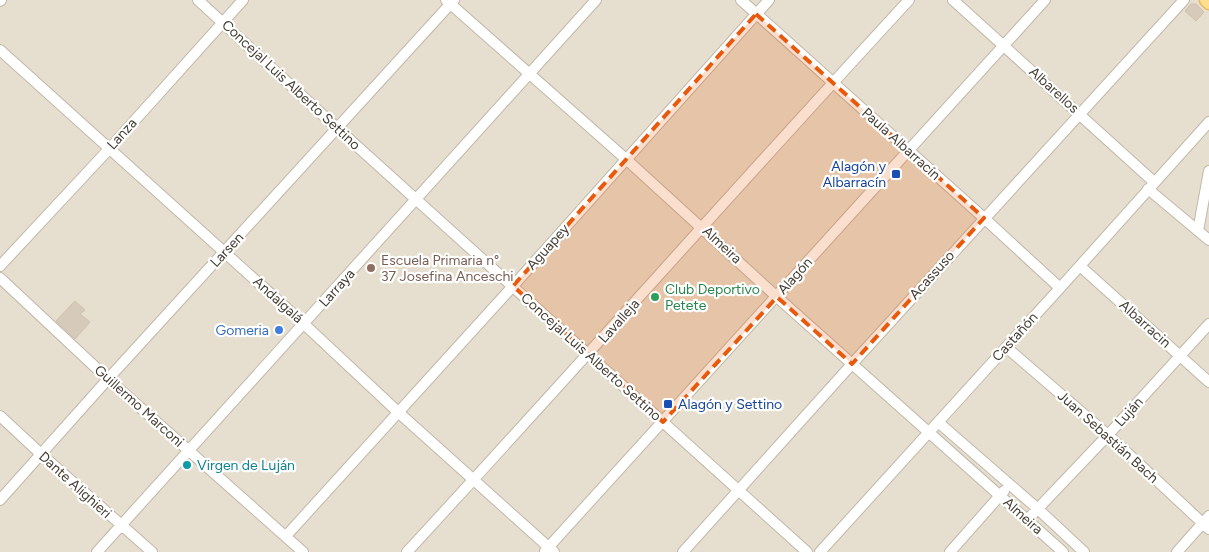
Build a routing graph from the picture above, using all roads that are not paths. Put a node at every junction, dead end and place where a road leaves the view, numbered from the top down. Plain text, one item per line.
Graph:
1 (198, 0) edge
2 (243, 0) edge
3 (596, 0) edge
4 (741, 0) edge
5 (769, 0) edge
6 (909, 0) edge
7 (952, 0) edge
8 (1045, 0) edge
9 (1184, 0) edge
10 (1206, 0) edge
11 (450, 1) edge
12 (1209, 3) edge
13 (756, 14) junction
14 (222, 22) junction
15 (1004, 46) junction
16 (0, 50) edge
17 (529, 74) junction
18 (833, 82) junction
19 (1080, 114) junction
20 (1209, 122) edge
21 (338, 129) junction
22 (110, 148) junction
23 (909, 151) junction
24 (627, 160) junction
25 (1209, 171) edge
26 (1151, 186) junction
27 (417, 200) junction
28 (984, 218) junction
29 (702, 227) junction
30 (1198, 231) junction
31 (1209, 240) edge
32 (225, 252) junction
33 (0, 266) edge
34 (1080, 266) junction
35 (0, 278) edge
36 (513, 286) junction
37 (1060, 288) junction
38 (777, 297) junction
39 (304, 324) junction
40 (1209, 324) edge
41 (1006, 347) junction
42 (589, 354) junction
43 (1181, 356) junction
44 (852, 364) junction
45 (108, 379) junction
46 (1209, 382) edge
47 (398, 412) junction
48 (0, 416) edge
49 (663, 422) junction
50 (938, 422) junction
51 (929, 432) junction
52 (1108, 436) junction
53 (189, 450) junction
54 (41, 454) junction
55 (474, 480) junction
56 (1009, 484) junction
57 (738, 491) junction
58 (1000, 495) junction
59 (0, 500) edge
60 (1038, 509) junction
61 (1028, 519) junction
62 (1207, 523) edge
63 (121, 525) junction
64 (286, 536) junction
65 (549, 550) edge
66 (97, 552) edge
67 (152, 552) edge
68 (303, 552) edge
69 (407, 552) edge
70 (683, 552) edge
71 (808, 552) edge
72 (820, 552) edge
73 (950, 552) edge
74 (1063, 552) edge
75 (1084, 552) edge
76 (1176, 552) edge

1 - 14 street, Concejal Luis Alberto Settino
2 - 14 street, Lanza
3 - 17 street, Larraya
4 - 13 street, Paula Albarracín
5 - 13 street, Aguapey
6 - 18 street, Lavalleja
7 - 15 street, Albarellos
8 - 15 street, Alagón
9 - 19 street, Acassuso
10 - 12 main road
11 - 17 street, Almeira
11 - 21 street, Larsen
13 - 18 street, Paula Albarracín
13 - 24 street, Aguapey
14 - 21 street, Concejal Luis Alberto Settino
14 - 22 street, Lanza
15 - 19 street, Albarellos
15 - 23 street, Alagón
16 - 22 street, Andalgalá
17 - 24 street, Almeira
17 - 27 street, Larraya
18 - 23 street, Paula Albarracín
18 - 29 street, Lavalleja
19 - 26 street, Albarellos
19 - 28 street, Acassuso
20 - 26 street, Castañón
21 - 27 street, Concejal Luis Alberto Settino
21 - 32 street, Larsen
22 - 32 street, Andalgalá
22 - 33 street, Lanza
23 - 28 street, Paula Albarracín
23 - 38 street, Alagón
24 - 29 street, Almeira
24 - 36 street, Aguapey
25 - 30 street
26 - 30 street, Albarellos
26 - 34 street, Castañón
27 - 36 street, Concejal Luis Alberto Settino
27 - 39 street, Larraya
28 - 37 street, Paula Albarracín
28 - 44 street, Acassuso
29 - 38 street, Almeira
29 - 42 street, Lavalleja
30 - 31 street, Albarellos
32 - 39 street, Andalgalá
32 - 45 street, Larsen
34 - 37 street, Castañón
34 - 43 street, Albarracin
35 - 45 street, Guillermo Marconi
36 - 42 street, Concejal Luis Alberto Settino
36 - 47 street, Aguapey
37 - 41 street, Castañón
38 - 44 street, Almeira
38 - 49 street, Alagón
39 - 47 street, Andalgalá
39 - 53 street, Larraya
40 - 43 street, Luján
41 - 50 street, Castañón
41 - 52 street, Juan Sebastián Bach
42 - 49 street, Concejal Luis Alberto Settino
42 - 55 street, Lavalleja
43 - 46 street, Albarracin
43 - 52 street, Luján
44 - 51 street, Almeira
44 - 57 street, Acassuso
45 - 53 street, Guillermo Marconi
45 - 54 street, Larsen
47 - 55 street, Andalgalá
47 - 64 street, Aguapey
48 - 54 street, Dante Alighieri
49 - 57 street, Concejal Luis Alberto Settino
49 - 65 street, Alagón
50 - 51 street, Castañón
50 - 56 street, Almeira
51 - 58 street, Almeira
51 - 72 street, Castañón
52 - 60 street, Luján
52 - 62 street, Juan Sebastián Bach
53 - 63 street, Larraya
53 - 64 street, Guillermo Marconi
54 - 59 street, Larsen
54 - 63 street, Dante Alighieri
55 - 65 street, Andalgalá
55 - 69 street, Lavalleja
56 - 58 street
56 - 60 street, Almeira
57 - 70 street, Acassuso
57 - 71 street, Concejal Luis Alberto Settino
58 - 61 street, Almeira
58 - 73 street
60 - 61 street, Luján
60 - 75 street, Almeira
61 - 74 street, Almeira
62 - 76 street
63 - 66 street, Larraya
63 - 67 street, Dante Alighieri
64 - 68 street, Guillermo Marconi

